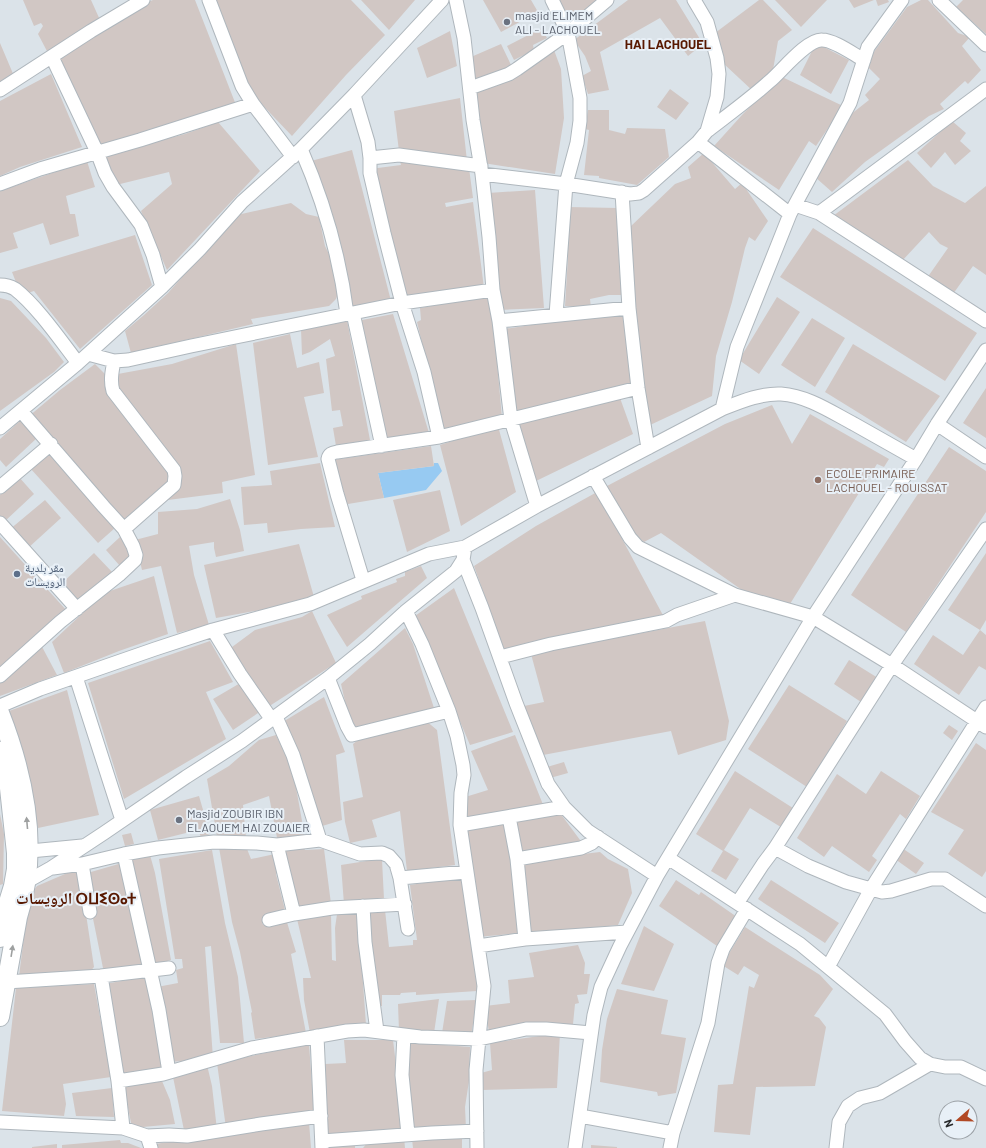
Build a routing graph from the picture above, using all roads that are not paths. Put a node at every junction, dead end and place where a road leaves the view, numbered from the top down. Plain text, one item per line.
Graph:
1 (209, 0) edge
2 (442, 0) edge
3 (456, 0) edge
4 (552, 0) edge
5 (607, 0) edge
6 (694, 0) edge
7 (902, 0) edge
8 (939, 0) edge
9 (139, 1) edge
10 (568, 33) junction
11 (986, 45) edge
12 (52, 56) junction
13 (864, 60) junction
14 (470, 88) junction
15 (986, 89) edge
16 (0, 90) edge
17 (354, 96) junction
18 (253, 104) junction
19 (707, 131) junction
20 (698, 142) junction
21 (97, 152) junction
22 (297, 153) junction
23 (370, 158) junction
24 (481, 170) junction
25 (0, 184) edge
26 (566, 184) junction
27 (622, 192) junction
28 (792, 209) junction
29 (819, 213) junction
30 (0, 284) edge
31 (162, 287) junction
32 (493, 290) junction
33 (402, 303) junction
34 (629, 308) junction
35 (350, 314) junction
36 (556, 315) junction
37 (499, 321) junction
38 (986, 321) edge
39 (986, 350) edge
40 (88, 354) junction
41 (114, 361) junction
42 (78, 363) junction
43 (638, 388) junction
44 (722, 409) junction
45 (21, 411) junction
46 (511, 420) junction
47 (937, 424) junction
48 (0, 428) edge
49 (439, 437) junction
50 (51, 444) junction
51 (382, 446) junction
52 (648, 448) junction
53 (986, 457) edge
54 (916, 459) junction
55 (593, 476) junction
56 (0, 487) edge
57 (537, 506) junction
58 (0, 523) edge
59 (124, 529) junction
60 (986, 529) edge
61 (465, 547) junction
62 (463, 560) junction
63 (363, 580) junction
64 (735, 595) junction
65 (77, 609) junction
66 (406, 611) junction
67 (813, 617) junction
68 (213, 630) junction
69 (500, 657) junction
70 (892, 665) junction
71 (0, 676) edge
72 (76, 677) junction
73 (328, 678) junction
74 (0, 706) edge
75 (986, 707) edge
76 (449, 711) junction
77 (0, 713) edge
78 (274, 718) junction
79 (981, 724) edge
80 (0, 751) edge
81 (4, 788) edge
82 (564, 807) junction
83 (509, 817) junction
84 (122, 820) junction
85 (460, 825) junction
86 (598, 837) junction
87 (320, 840) junction
88 (277, 845) junction
89 (84, 846) junction
90 (775, 848) junction
91 (23, 852) junction
92 (124, 854) junction
93 (668, 858) junction
94 (517, 859) junction
95 (82, 864) junction
96 (51, 868) junction
97 (466, 872) junction
98 (657, 876) junction
99 (400, 878) junction
100 (20, 884) junction
101 (871, 889) junction
102 (405, 904) junction
103 (363, 906) junction
104 (742, 906) junction
105 (986, 906) edge
106 (90, 912) dead end
107 (294, 914) junction
108 (7, 918) edge
109 (269, 920) dead end
110 (408, 930) dead end
111 (627, 932) junction
112 (0, 938) edge
113 (525, 939) junction
114 (478, 946) junction
115 (828, 967) junction
116 (169, 968) dead end
117 (150, 971) junction
118 (100, 976) junction
119 (6, 982) junction
120 (0, 1017) edge
121 (377, 1031) junction
122 (591, 1032) junction
123 (404, 1035) junction
124 (317, 1036) junction
125 (479, 1039) junction
126 (930, 1064) junction
127 (169, 1072) junction
128 (986, 1079) edge
129 (118, 1081) junction
130 (321, 1116) junction
131 (580, 1116) junction
132 (0, 1122) edge
133 (123, 1128) junction
134 (477, 1131) junction
135 (673, 1133) junction
136 (408, 1134) junction
137 (149, 1142) edge
138 (322, 1144) edge
139 (477, 1148) edge
140 (575, 1148) edge
141 (670, 1148) edge
142 (836, 1148) edge

1 - 18 street
2 - 17 street
3 - 14 street
4 - 10 street
5 - 10 street
6 - 19 street
7 - 13 street
8 - 11 street
9 - 12 street
10 - 14 street
10 - 26 street
12 - 16 street
12 - 21 street
13 - 19 street
13 - 28 street
14 - 24 street
15 - 29 street
17 - 22 street
17 - 23 street
18 - 21 street
18 - 22 street
19 - 20 street
20 - 27 street
20 - 28 street
21 - 25 street
21 - 31 street
22 - 31 street
22 - 35 street
23 - 24 street
23 - 33 street
24 - 26 street
24 - 32 street
26 - 27 street
26 - 36 street
27 - 34 street
28 - 29 street
28 - 44 street
29 - 38 street
30 - 42 street
31 - 40 street
32 - 33 street
32 - 37 street
33 - 35 street
33 - 49 street
34 - 36 street
34 - 43 street
35 - 41 street
35 - 51 street
36 - 37 street
37 - 46 street
39 - 47 street
40 - 41 street
40 - 42 street
41 - 59 street
42 - 45 street
43 - 46 street
43 - 52 street
44 - 52 street
44 - 54 street
45 - 48 street
45 - 50 street
46 - 49 street
46 - 57 street
47 - 53 street
47 - 54 street
49 - 51 street
50 - 56 street
50 - 59 street
51 - 63 street
52 - 55 street
54 - 67 street
55 - 57 street
55 - 64 street
57 - 61 street
58 - 65 street
59 - 65 street
60 - 70 street
61 - 62 street
61 - 63 street
62 - 66 street
62 - 69 street
63 - 68 street
64 - 67 street
64 - 69 street
65 - 71 street
66 - 73 street
66 - 76 street
67 - 70 street
67 - 93 street
68 - 72 street
68 - 78 street
69 - 82 street
70 - 79 street
70 - 90 street
72 - 74 street
72 - 84 street
73 - 76 street
73 - 78 street
75 - 79 street
76 - 85 street
91 -> 77 main road
78 - 84 street
78 - 87 street
79 - 101 street
80 - 81 main road
81 - 91 main road
82 - 83 street
82 - 86 street
83 - 85 street
83 - 94 street
84 - 89 street
85 - 97 street
86 - 94 street
86 - 98 street
87 - 88 street
87 - 99 street
88 - 92 street
88 - 107 street
89 - 91 street
89 - 96 street
90 - 101 street
90 - 104 street
91 - 100 main road
92 - 95 street
92 - 117 street
93 - 98 street
93 - 104 street
94 - 113 street
95 - 96 street
95 - 106 street
96 - 100 street
97 - 99 street
97 - 114 street
98 - 111 street
99 - 102 street
100 - 108 main road
101 - 105 street
101 - 115 street
102 - 103 street
102 - 110 street
103 - 107 street
103 - 121 street
104 - 115 street
104 - 135 street
107 - 109 street
108 - 112 main road
119 -> 108 main road
111 - 113 street
111 - 122 street
113 - 114 street
114 - 125 street
115 - 126 street
116 - 117 street
117 - 118 street
117 - 127 street
118 - 119 street
118 - 129 street
119 - 120 main road
121 - 123 street
121 - 124 street
122 - 125 street
122 - 131 street
123 - 125 street
123 - 136 street
124 - 127 street
124 - 130 street
125 - 134 street
126 - 128 street
126 - 142 street
127 - 129 street
129 - 133 street
130 - 137 street
130 - 138 street
131 - 135 street
131 - 140 street
132 - 133 street
133 - 137 street
134 - 136 street
134 - 139 street
135 - 141 street
136 - 138 street

